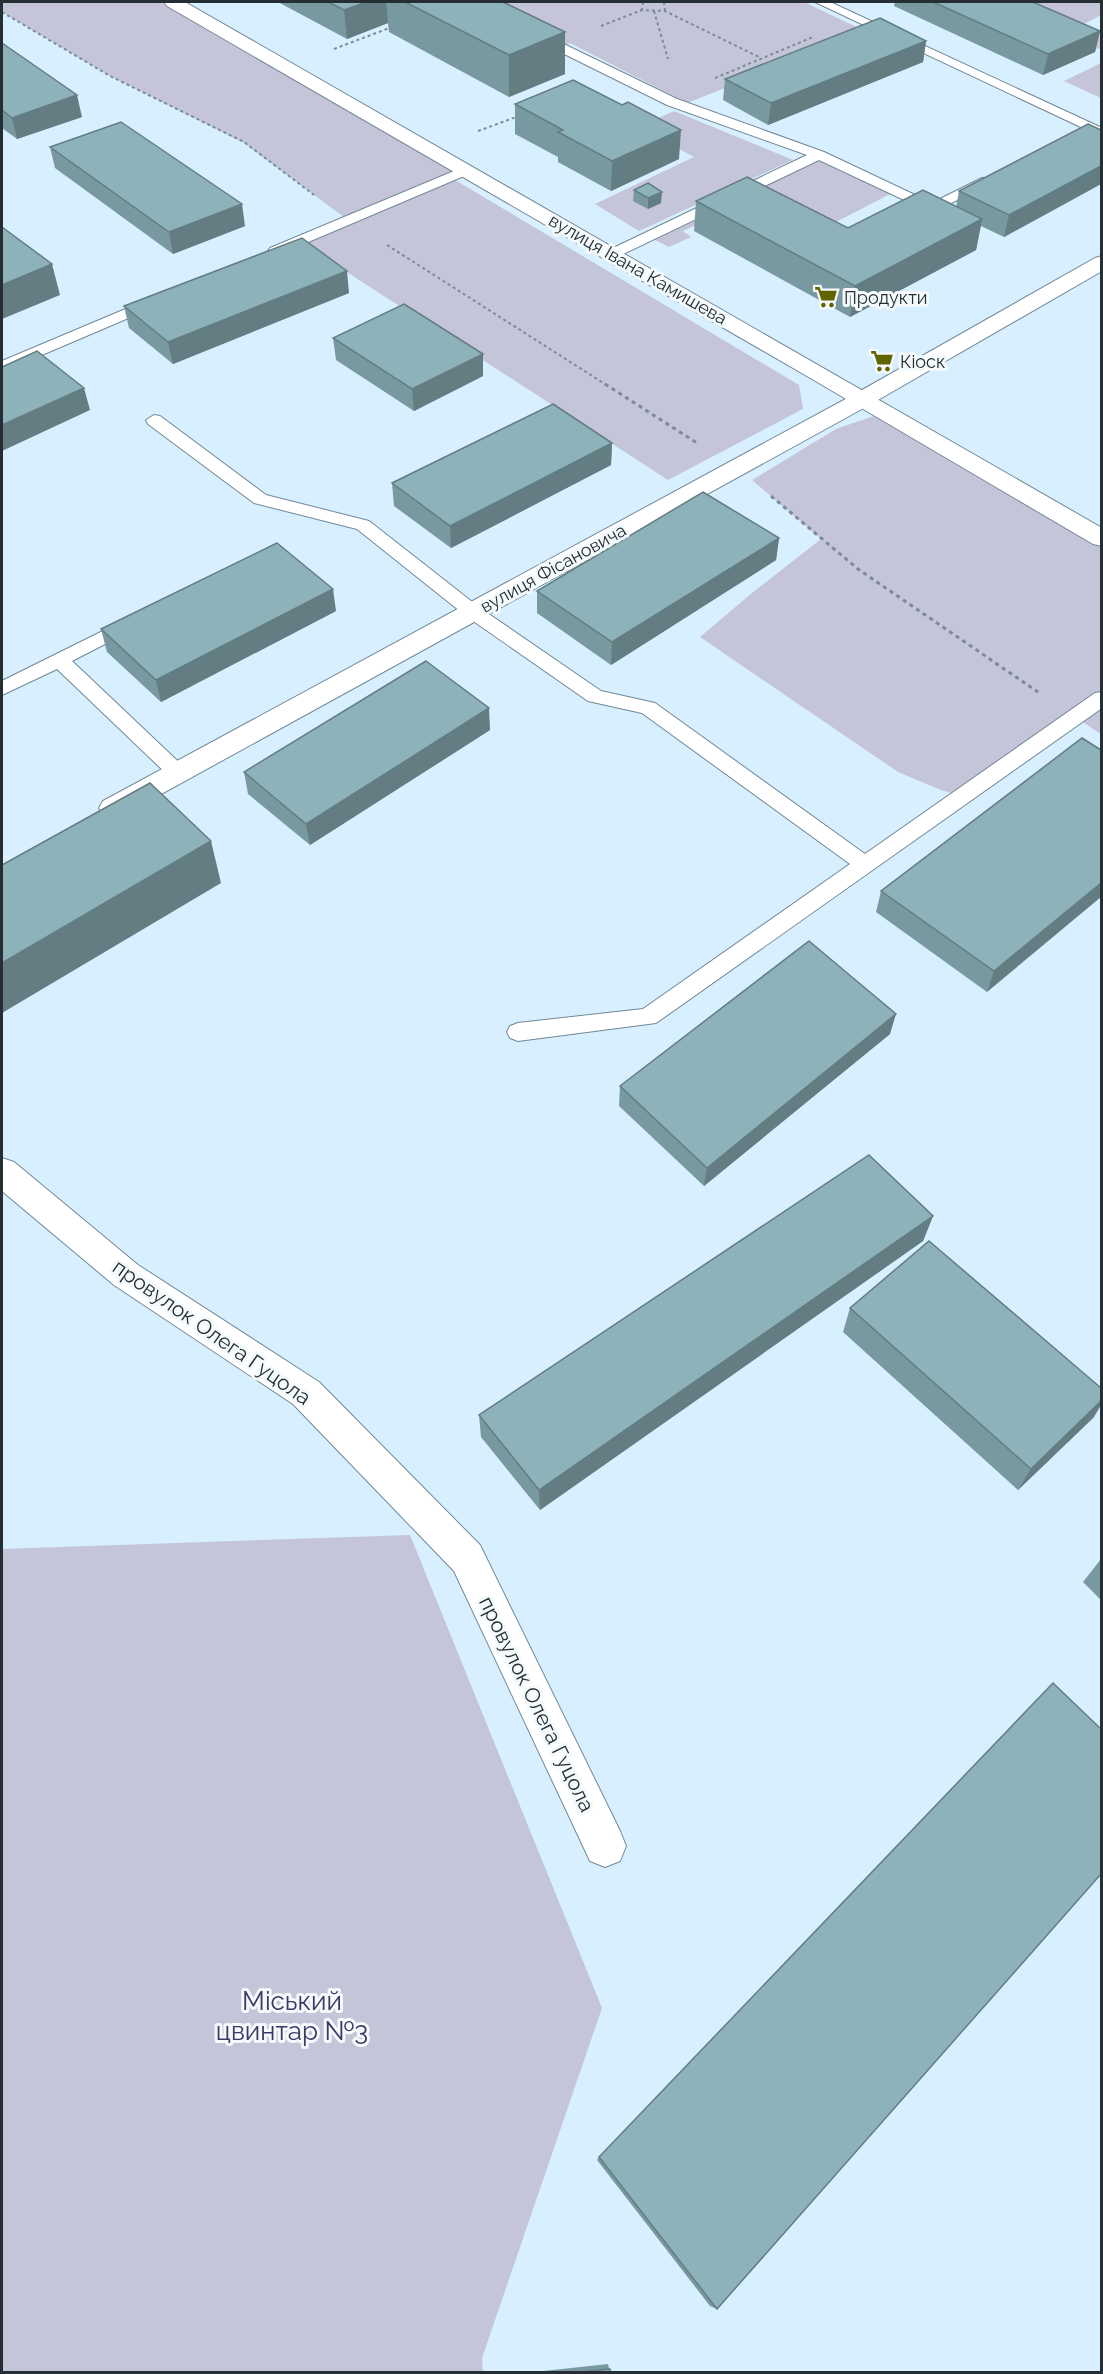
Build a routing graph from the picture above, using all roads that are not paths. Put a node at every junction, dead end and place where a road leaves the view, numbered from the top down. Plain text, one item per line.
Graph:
1 (173, 2) edge
2 (821, 2) edge
3 (526, 30) edge
4 (1096, 131) edge
5 (1070, 139) edge
6 (819, 155) junction
7 (466, 170) junction
8 (996, 177) edge
9 (612, 254) junction
10 (266, 255) edge
11 (1101, 262) edge
12 (167, 297) edge
13 (2, 367) edge
14 (863, 399) junction
15 (154, 420) dead end
16 (1101, 539) edge
17 (473, 612) junction
18 (150, 613) edge
19 (60, 660) junction
20 (2, 689) edge
21 (1101, 698) edge
22 (178, 773) junction
23 (95, 818) edge
24 (865, 864) junction
25 (518, 1032) dead end
26 (2, 1172) edge
27 (605, 1846) dead end

1 - 7 street, вулиця Івана Камишева
2 - 4 lane
3 - 6 lane
4 - 5 lane
6 - 8 lane
6 - 9 lane
7 - 9 street, вулиця Івана Камишева
7 - 10 lane
9 - 14 street, вулиця Івана Камишева
11 - 14 street, вулиця Фісановича
12 - 13 lane
14 - 16 street, вулиця Івана Камишева
14 - 17 street, вулиця Фісановича
15 - 17 lane
17 - 22 street, вулиця Фісановича
17 - 24 lane
18 - 19 lane
19 - 20 lane
19 - 22 lane
21 - 24 lane
22 - 23 street, вулиця Фісановича
24 - 25 lane
26 - 27 street, провулок Олега Гуцола

